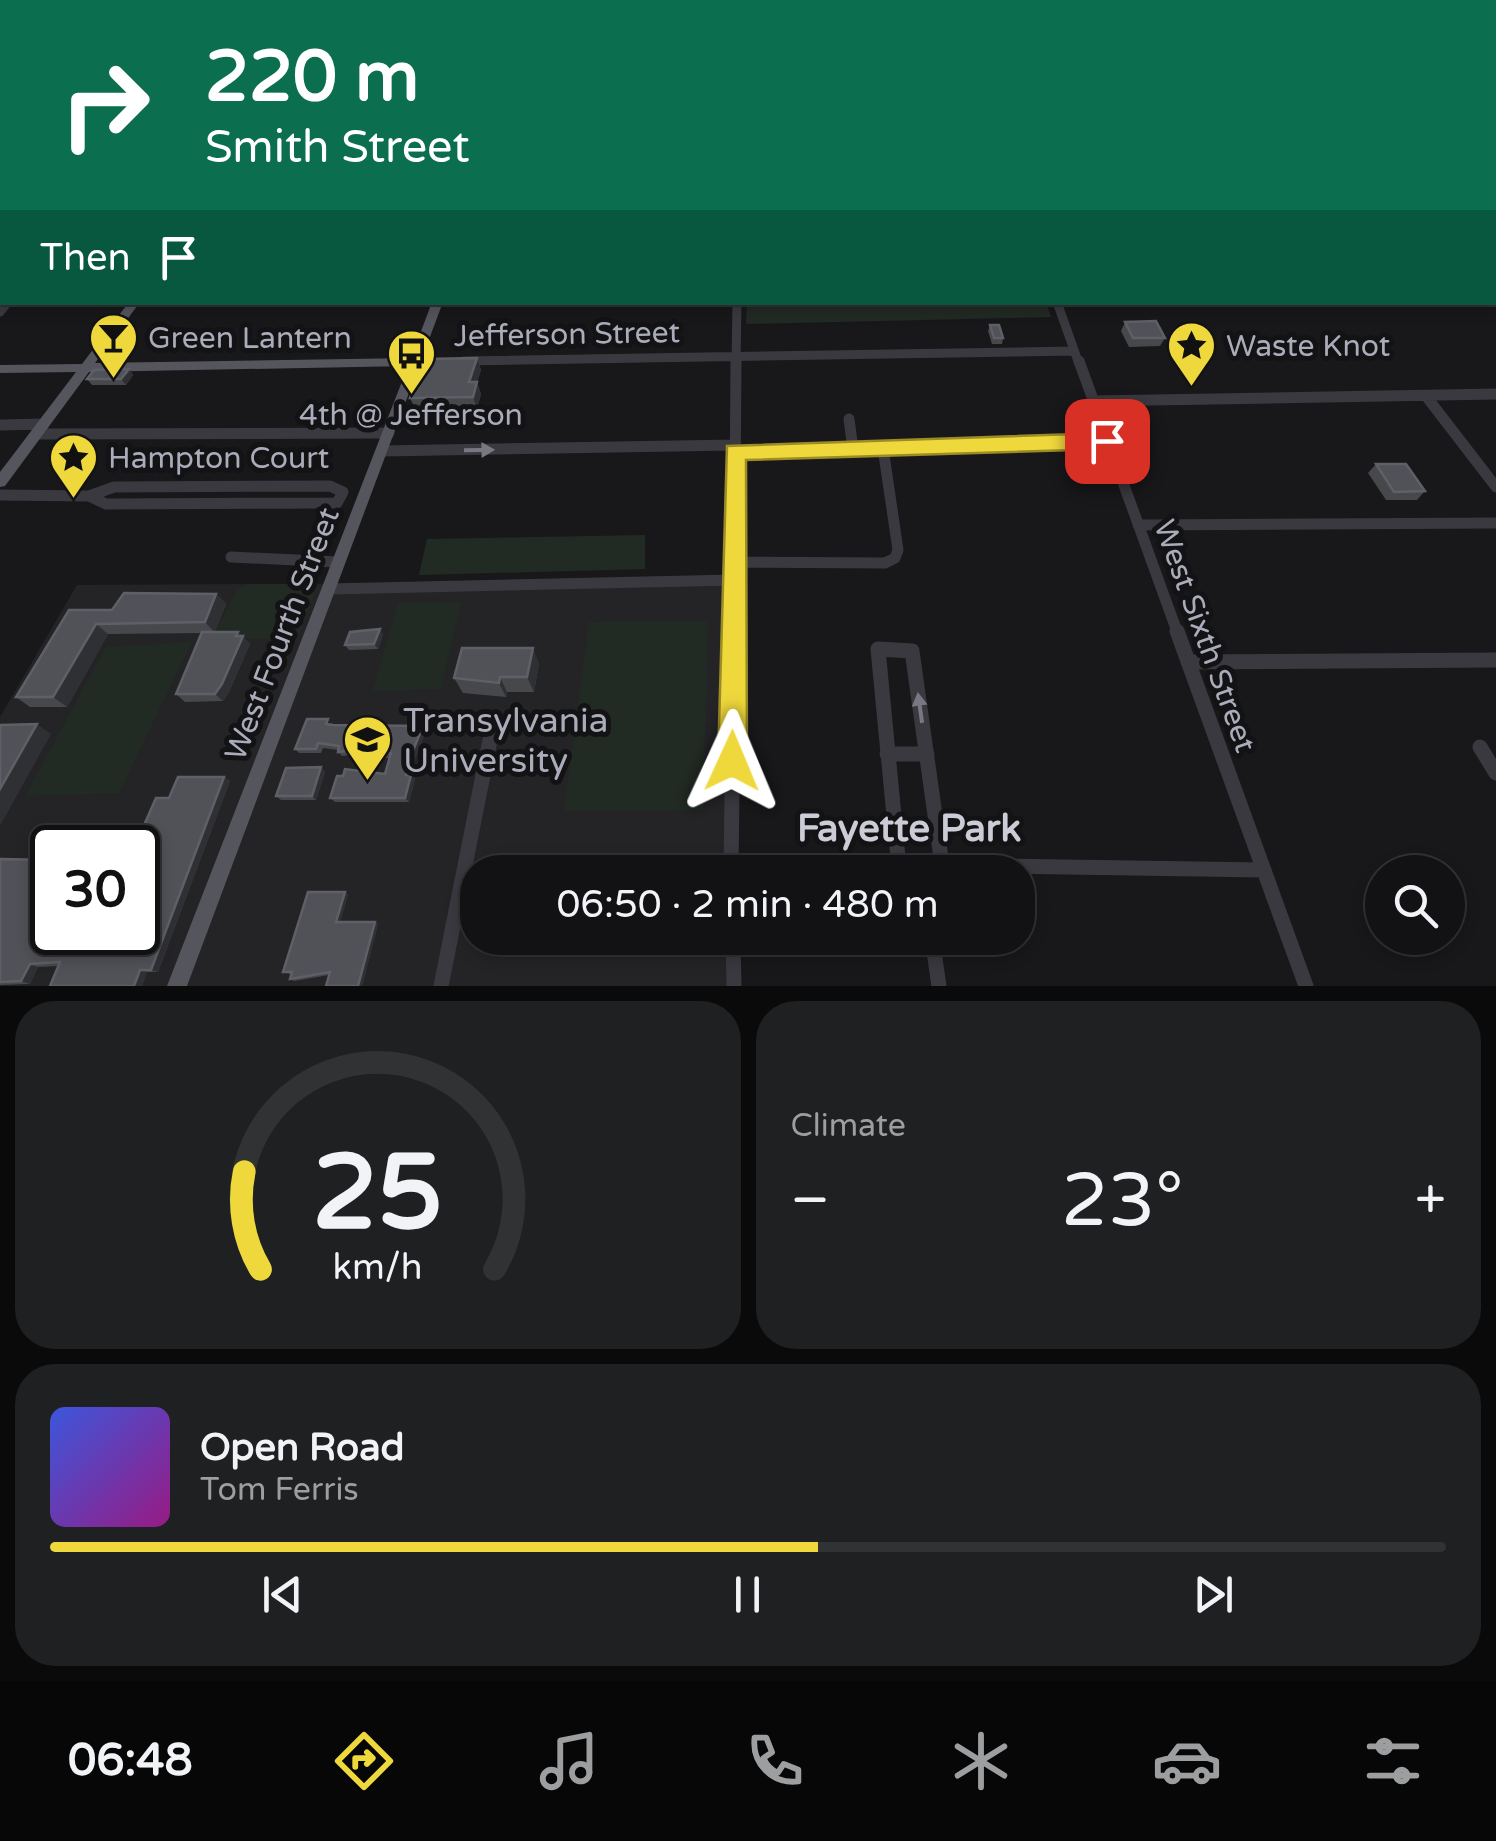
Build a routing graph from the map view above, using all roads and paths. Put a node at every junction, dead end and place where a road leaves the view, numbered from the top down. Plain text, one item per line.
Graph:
1 (132, 305) edge
2 (437, 305) edge
3 (737, 305) edge
4 (1058, 305) edge
5 (1074, 351) junction
6 (739, 356) junction
7 (457, 361) edge
8 (420, 362) junction
9 (86, 368) junction
10 (0, 369) edge
11 (1496, 394) edge
12 (1426, 396) junction
13 (1093, 401) junction
14 (849, 420) dead end
15 (0, 425) edge
16 (40, 429) junction
17 (389, 433) junction
18 (1107, 441) junction
19 (735, 448) junction
20 (852, 448) junction
21 (883, 448) junction
22 (382, 451) junction
23 (0, 482) edge
24 (192, 487) junction
25 (253, 487) junction
26 (1496, 487) edge
27 (0, 495) edge
28 (90, 496) junction
29 (182, 504) junction
30 (245, 504) junction
31 (1496, 523) edge
32 (1138, 525) junction
33 (232, 557) dead end
34 (339, 562) junction
35 (734, 562) junction
36 (734, 580) junction
37 (329, 589) junction
38 (1496, 660) edge
39 (1188, 662) junction
40 (492, 725) dead end
41 (1480, 747) dead end
42 (887, 754) junction
43 (926, 754) junction
44 (1496, 773) edge
45 (732, 855) edge
46 (900, 855) edge
47 (938, 855) edge
48 (1035, 869) edge
49 (1264, 870) junction
50 (733, 955) edge
51 (934, 955) edge
52 (177, 986) edge
53 (441, 986) edge
54 (734, 986) edge
55 (939, 986) edge
56 (1306, 986) edge

1 - 9 main road
2 - 8 main road, West Fourth Street
3 - 6 street
4 - 5 street, West Sixth Street
5 - 6 street, Jefferson Street
5 - 13 street, West Sixth Street
6 - 7 street, Jefferson Street
6 - 19 street
8 - 9 main road, Jefferson Street
8 - 17 main road, West Fourth Street
9 - 10 main road, Jefferson Street
9 - 16 main road
11 - 12 street
12 - 13 street
12 - 26 street
13 - 18 street, West Sixth Street
14 - 20 street
15 - 16 street
16 - 17 street
16 - 23 main road
17 - 22 main road, West Fourth Street
18 - 21 street
18 - 32 street, West Sixth Street
19 - 20 street
22 -> 19 street
19 - 35 street
20 - 21 street
21 - 35 street
22 - 34 main road, West Fourth Street
24 - 25 street
24 - 28 street
24 - 29 street
25 - 30 street
25 - 30 street
27 - 28 street
28 - 29 street
29 - 30 street
31 - 32 street
32 - 39 street, West Sixth Street
33 - 34 street
34 - 37 main road, West Fourth Street
35 - 36 street
36 - 37 street
36 - 45 street
37 - 52 main road, West Fourth Street
38 - 39 street
39 - 49 street, West Sixth Street
40 - 53 street
41 - 44 street
42 - 43 street
43 -> 42 street
42 - 46 street
43 - 47 street
48 - 49 street
49 - 56 street, West Sixth Street
50 - 54 street
51 - 55 street

